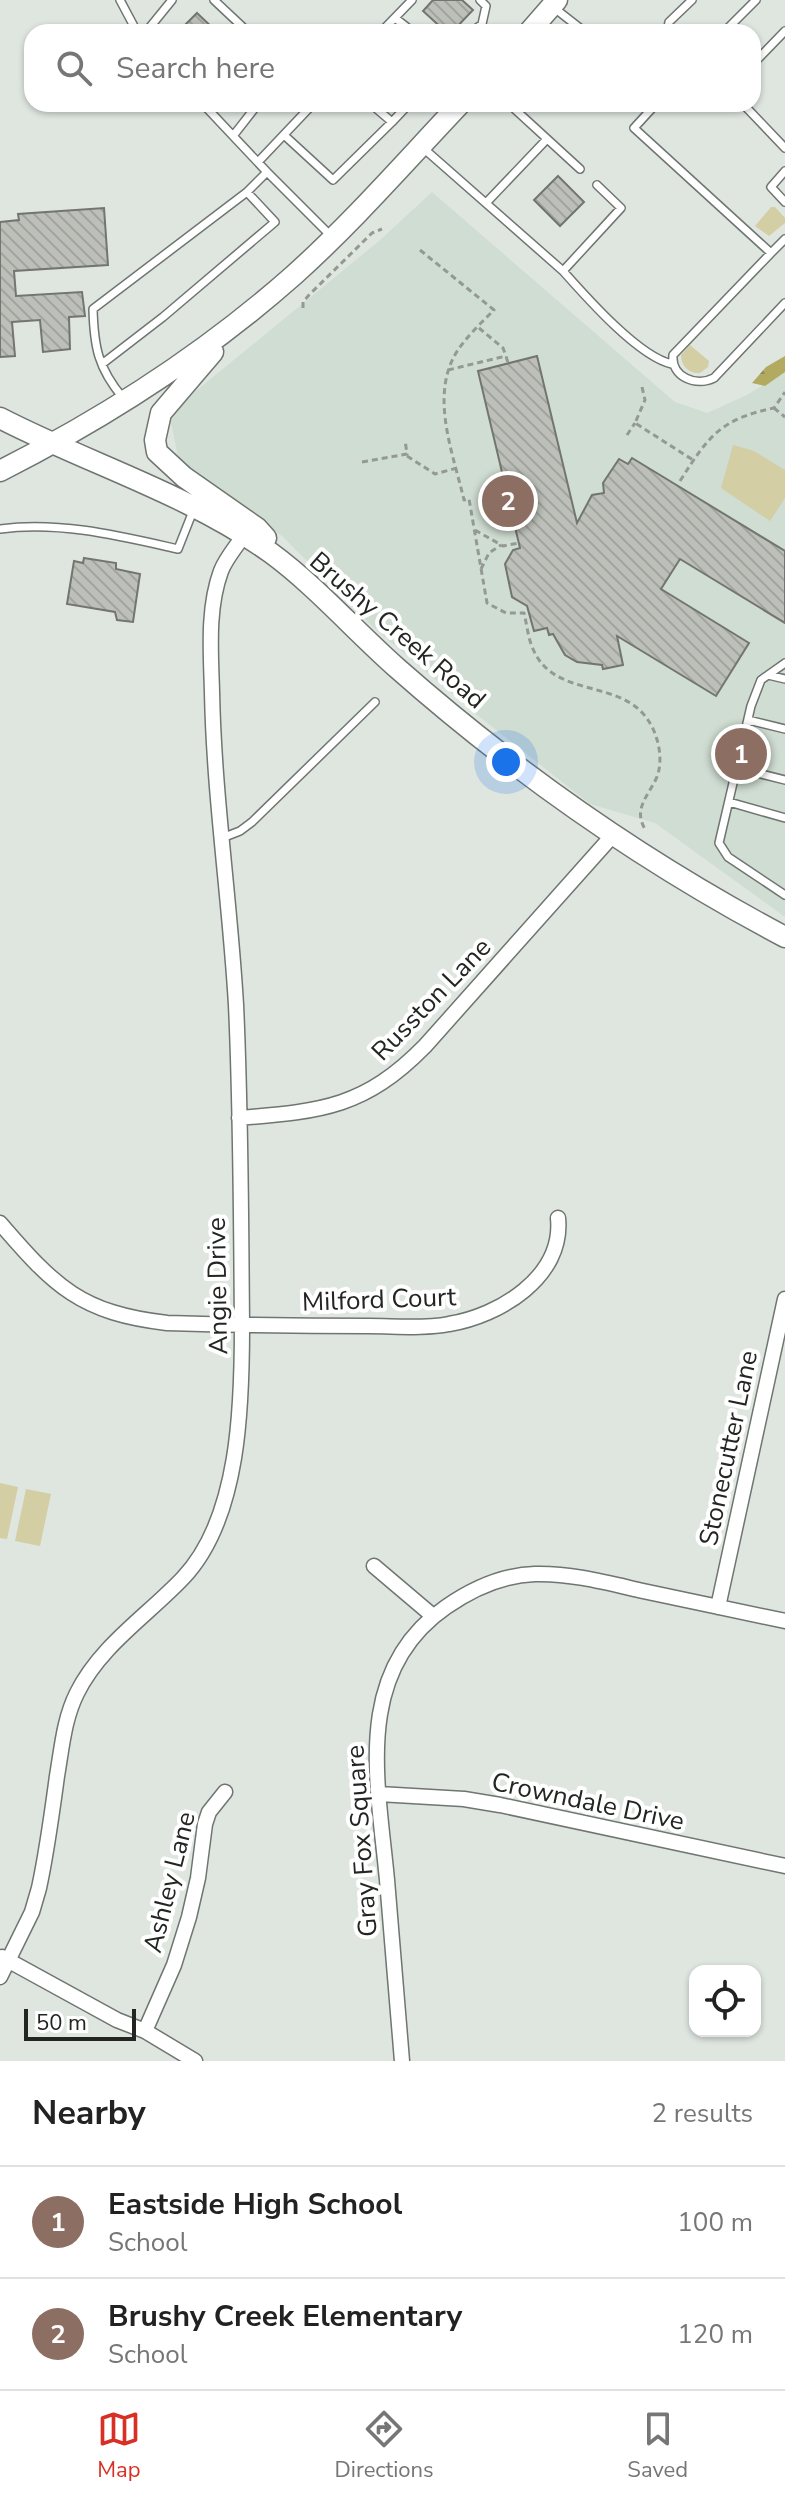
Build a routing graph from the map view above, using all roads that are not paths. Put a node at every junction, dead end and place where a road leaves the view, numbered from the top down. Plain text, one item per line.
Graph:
1 (120, 0) edge
2 (172, 0) edge
3 (214, 0) edge
4 (412, 0) edge
5 (480, 0) edge
6 (692, 0) edge
7 (756, 0) edge
8 (551, 2) edge
9 (395, 18) junction
10 (133, 24) edge
11 (152, 24) edge
12 (240, 24) edge
13 (389, 24) edge
14 (403, 24) edge
15 (482, 24) edge
16 (535, 24) edge
17 (576, 24) edge
18 (669, 24) edge
19 (732, 24) edge
20 (785, 31) edge
21 (761, 56) edge
22 (210, 112) edge
23 (252, 112) edge
24 (306, 112) edge
25 (380, 112) edge
26 (401, 112) edge
27 (452, 112) edge
28 (518, 112) edge
29 (649, 112) edge
30 (751, 112) edge
31 (392, 122) junction
32 (284, 135) junction
33 (233, 136) junction
34 (547, 139) junction
35 (420, 146) junction
36 (785, 148) edge
37 (258, 162) junction
38 (580, 169) dead end
39 (785, 171) edge
40 (267, 172) junction
41 (597, 185) dead end
42 (247, 192) junction
43 (785, 202) edge
44 (486, 203) junction
45 (332, 237) junction
46 (785, 239) edge
47 (771, 253) junction
48 (563, 271) junction
49 (785, 303) edge
50 (243, 318) junction
51 (102, 364) junction
52 (672, 364) junction
53 (124, 400) junction
54 (0, 418) edge
55 (52, 445) junction
56 (0, 471) edge
57 (194, 507) junction
58 (0, 529) edge
59 (244, 535) junction
60 (323, 600) junction
61 (785, 663) edge
62 (768, 675) junction
63 (785, 679) edge
64 (375, 702) dead end
65 (748, 720) junction
66 (785, 729) edge
67 (737, 768) junction
68 (785, 780) edge
69 (729, 802) junction
70 (785, 818) edge
71 (613, 835) junction
72 (220, 838) junction
73 (785, 895) edge
74 (785, 937) edge
75 (239, 1118) junction
76 (558, 1218) dead end
77 (0, 1223) edge
78 (785, 1299) edge
79 (242, 1325) junction
80 (374, 1566) dead end
81 (718, 1607) junction
82 (433, 1616) junction
83 (785, 1621) edge
84 (225, 1792) dead end
85 (379, 1794) junction
86 (785, 1866) edge
87 (4, 1959) edge
88 (0, 1977) edge
89 (145, 2031) junction
90 (195, 2061) edge
91 (402, 2061) edge

1 - 10 lane
2 - 11 lane
3 - 12 lane
4 - 9 lane
5 - 15 lane
6 - 18 lane
7 - 19 lane
8 - 16 main road
8 - 17 lane
9 - 13 lane
9 - 14 lane
20 - 21 lane
22 - 33 lane
23 - 33 lane
24 - 32 lane
25 - 31 lane
26 - 31 lane
27 - 35 main road
28 - 34 lane
29 - 47 lane
30 - 36 lane
31 - 32 lane
32 - 37 lane
33 - 37 lane
34 - 38 lane
34 - 44 lane
35 - 44 lane
35 - 45 main road
37 - 40 lane
39 - 43 lane
40 - 42 lane
40 - 45 lane
41 - 48 lane
42 - 51 lane
42 - 51 lane
44 - 48 lane
45 - 50 main road
46 - 47 lane
47 - 52 lane
48 - 52 lane
49 - 52 lane
50 - 53 main road
50 - 60 main road
51 - 53 lane
53 - 55 main road
54 - 55 main road, Brushy Creek Road
55 - 56 main road
55 - 57 main road, Brushy Creek Road
57 - 58 lane
57 - 59 main road, Brushy Creek Road
59 - 60 main road, Brushy Creek Road
59 - 72 street, Angie Drive
60 - 71 main road, Brushy Creek Road
61 - 62 lane
62 - 63 lane
62 - 65 lane
64 - 72 lane
65 - 66 lane
65 - 67 lane
67 - 68 lane
67 - 69 lane
69 - 70 lane
69 - 73 lane
71 - 74 main road, Brushy Creek Road
71 - 75 street, Russton Lane
72 - 75 street, Angie Drive
75 - 79 street, Angie Drive
76 - 79 street, Milford Court
77 - 79 street, Milford Court
78 - 81 street, Stonecutter Lane
79 - 87 street, Angie Drive
80 - 82 street
81 - 82 street, Gray Fox Square
81 - 83 street, Gray Fox Square
82 - 85 street, Gray Fox Square
84 - 89 street, Ashley Lane
85 - 86 street, Crowndale Drive
85 - 91 street, Gray Fox Square
87 - 88 street, Angie Drive
87 - 89 street
89 - 90 street

